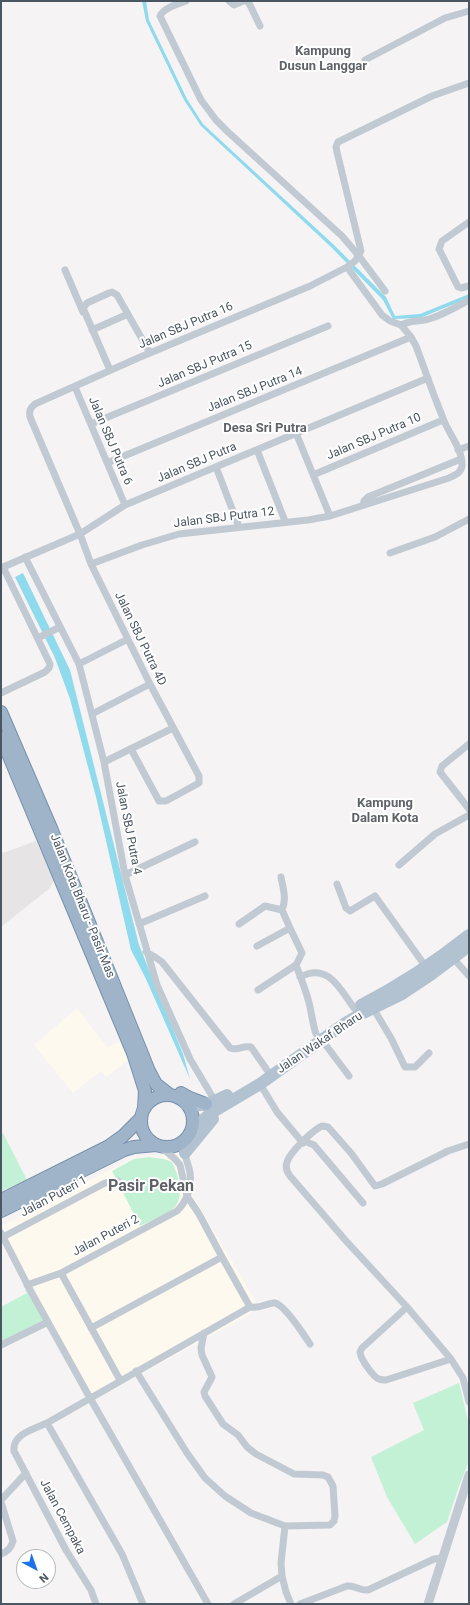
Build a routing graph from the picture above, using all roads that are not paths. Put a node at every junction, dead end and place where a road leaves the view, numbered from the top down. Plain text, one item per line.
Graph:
1 (186, 1) edge
2 (229, 1) edge
3 (243, 1) edge
4 (246, 1) edge
5 (469, 11) edge
6 (260, 26) dead end
7 (365, 60) dead end
8 (469, 83) edge
9 (469, 222) edge
10 (357, 258) junction
11 (348, 266) junction
12 (65, 270) dead end
13 (469, 286) edge
14 (385, 291) dead end
15 (469, 300) edge
16 (83, 312) junction
17 (128, 314) junction
18 (401, 325) junction
19 (328, 326) dead end
20 (92, 330) junction
21 (411, 337) junction
22 (150, 353) junction
23 (110, 370) junction
24 (428, 378) junction
25 (75, 387) junction
26 (33, 405) joint
27 (443, 420) junction
28 (91, 424) junction
29 (296, 433) junction
30 (469, 446) edge
31 (257, 450) junction
32 (458, 450) junction
33 (461, 459) junction
34 (107, 463) junction
35 (216, 467) junction
36 (314, 475) junction
37 (125, 505) junction
38 (363, 505) junction
39 (330, 516) junction
40 (469, 519) edge
41 (285, 521) junction
42 (240, 526) junction
43 (80, 534) junction
44 (390, 553) dead end
45 (25, 557) junction
46 (91, 564) junction
47 (2, 567) edge
48 (59, 627) junction
49 (39, 637) junction
50 (128, 639) junction
51 (79, 664) junction
52 (150, 684) junction
53 (1, 693) edge
54 (1, 712) edge
55 (92, 714) junction
56 (173, 728) junction
57 (1, 737) edge
58 (469, 744) edge
59 (131, 749) junction
60 (104, 762) junction
61 (469, 809) edge
62 (469, 815) edge
63 (195, 842) dead end
64 (399, 865) dead end
65 (125, 875) junction
66 (281, 877) dead end
67 (338, 884) dead end
68 (205, 896) dead end
69 (282, 910) junction
70 (139, 924) junction
71 (239, 924) dead end
72 (290, 928) junction
73 (469, 935) edge
74 (257, 946) dead end
75 (469, 946) edge
76 (146, 952) junction
77 (454, 958) junction
78 (296, 965) junction
79 (426, 967) junction
80 (469, 976) edge
81 (300, 977) junction
82 (258, 990) dead end
83 (354, 1008) junction
84 (373, 1008) junction
85 (319, 1037) junction
86 (429, 1054) dead end
87 (146, 1062) junction
88 (267, 1070) junction
89 (349, 1076) dead end
90 (260, 1084) junction
91 (249, 1091) junction
92 (170, 1095) junction
93 (211, 1103) junction
94 (186, 1104) junction
95 (143, 1113) junction
96 (190, 1134) junction
97 (304, 1142) junction
98 (469, 1144) edge
99 (159, 1146) junction
100 (185, 1154) junction
101 (118, 1181) dead end
102 (187, 1196) junction
103 (1, 1200) edge
104 (363, 1203) dead end
105 (1, 1211) edge
106 (2, 1235) edge
107 (222, 1258) junction
108 (61, 1273) junction
109 (27, 1285) junction
110 (250, 1307) junction
111 (407, 1307) junction
112 (48, 1322) junction
113 (91, 1328) junction
114 (204, 1333) junction
115 (310, 1344) dead end
116 (1, 1345) edge
117 (451, 1359) junction
118 (136, 1372) junction
119 (120, 1380) junction
120 (90, 1398) junction
121 (469, 1402) edge
122 (47, 1422) junction
123 (26, 1473) junction
124 (469, 1475) edge
125 (1, 1501) edge
126 (285, 1526) junction
127 (1, 1554) edge
128 (443, 1558) junction
129 (282, 1576) junction
130 (96, 1604) edge
131 (143, 1604) edge
132 (208, 1604) edge
133 (234, 1604) edge
134 (291, 1604) edge
135 (300, 1604) edge
136 (428, 1604) edge

1 - 10 street
2 - 3 street
4 - 6 street
5 - 7 street
8 - 10 street
9 - 13 street
10 - 11 street, Jalan SBJ Putra 16
10 - 14 street
11 - 18 street
11 - 22 street, Jalan SBJ Putra 16
12 - 16 street
15 - 18 street
16 - 17 street
16 - 20 street
17 - 20 street
17 - 22 street
18 - 21 street
19 - 28 street, Jalan SBJ Putra 15
20 - 23 street
21 - 24 street
21 - 34 street, Jalan SBJ Putra 14
22 - 23 street, Jalan SBJ Putra 16
23 - 25 street, Jalan SBJ Putra 16
24 - 27 street
24 - 29 street, Jalan SBJ Putra
25 - 26 street, Jalan SBJ Putra 16
25 - 28 street, Jalan SBJ Putra 6
26 - 43 street, Jalan SBJ Putra 4D
27 - 32 street
27 - 36 street, Jalan SBJ Putra 10
28 - 34 street, Jalan SBJ Putra 6
29 - 31 street, Jalan SBJ Putra
29 - 36 street
30 - 32 street
31 - 35 street, Jalan SBJ Putra
31 - 41 street
32 - 33 street
33 - 38 street, Jalan SBJ Putra 12
33 - 38 street, Jalan SBJ Putra 12
34 - 37 street, Jalan SBJ Putra 6
35 - 37 street, Jalan SBJ Putra
35 - 42 street
36 - 39 street
37 - 43 street, Jalan SBJ Putra
38 - 39 street, Jalan SBJ Putra 12
39 - 41 street, Jalan SBJ Putra 12
40 - 44 street
41 - 42 street, Jalan SBJ Putra 12
42 - 46 street, Jalan SBJ Putra 12
43 - 45 street, Jalan SBJ Putra
43 - 46 street, Jalan SBJ Putra 4D
45 - 47 street, Jalan SBJ Putra
45 - 48 street, Jalan SBJ Putra 4
46 - 50 street, Jalan SBJ Putra 4D
47 - 49 street
48 - 49 street
48 - 51 street, Jalan SBJ Putra 4
49 - 53 street
50 - 51 street
50 - 52 street, Jalan SBJ Putra 4D
51 - 55 street, Jalan SBJ Putra 4
52 - 55 street
52 - 56 street, Jalan SBJ Putra 4D
54 - 87 highway, Jalan Kota Bharu - Pasir Mas
55 - 60 street, Jalan SBJ Putra 4
56 - 59 street
56 - 59 street, Jalan SBJ Putra 4D
57 - 95 highway, Jalan Kota Bharu - Pasir Mas
58 - 61 street
59 - 60 street
60 - 65 street, Jalan SBJ Putra 4
62 - 64 street
63 - 65 street
65 - 70 street, Jalan SBJ Putra 4
66 - 69 street
67 - 79 street
68 - 70 street
69 - 71 street
69 - 72 street
70 - 76 street, Jalan SBJ Putra 4
72 - 74 street
72 - 78 street
73 - 79 main road, Jalan Wakaf Bharu
75 - 77 main road, Jalan Wakaf Bharu
76 - 88 street
76 - 93 street, Jalan SBJ Putra 4
77 - 80 street
77 - 84 main road, Jalan Wakaf Bharu
78 - 81 street
78 - 82 street
79 - 83 main road, Jalan Wakaf Bharu
81 - 83 street
81 - 85 street
83 - 85 main road, Jalan Wakaf Bharu
84 - 85 main road, Jalan Wakaf Bharu
84 - 86 street
85 - 88 main road, Jalan Wakaf Bharu
85 - 89 street
85 - 90 main road, Jalan Wakaf Bharu
87 - 92 highway, Jalan Kota Bharu - Pasir Mas
87 - 93 highway
88 - 93 main road, Jalan Wakaf Bharu
90 - 91 main road, Jalan Wakaf Bharu
90 - 97 street
91 - 96 main road, Jalan Wakaf Bharu
91 - 100 main road
92 - 94 highway
92 - 95 highway
93 - 94 main road, Jalan Wakaf Bharu
94 - 96 highway
95 - 99 highway
95 - 103 highway
96 - 99 highway
96 - 100 street
97 - 98 street
97 - 104 street
97 - 111 street
99 - 102 street
99 - 105 highway
100 - 102 street
101 - 106 street, Jalan Puteri 1
102 - 107 street
102 - 108 street, Jalan Puteri 2
106 - 109 street
107 - 110 street
107 - 113 street
108 - 109 street, Jalan Puteri 2
108 - 113 street
109 - 112 street
110 - 114 street
110 - 115 street
111 - 117 street
111 - 117 street
112 - 116 street
112 - 120 street
113 - 119 street
114 - 118 street
114 - 126 street
117 - 121 street
118 - 119 street
118 - 126 street
119 - 120 street
120 - 122 street
120 - 132 street
122 - 123 street, Jalan Cempaka
122 - 131 street
123 - 125 street
123 - 130 street, Jalan Cempaka
124 - 128 street
125 - 127 street
126 - 129 street
128 - 135 street
128 - 136 street
129 - 133 street
129 - 134 street

